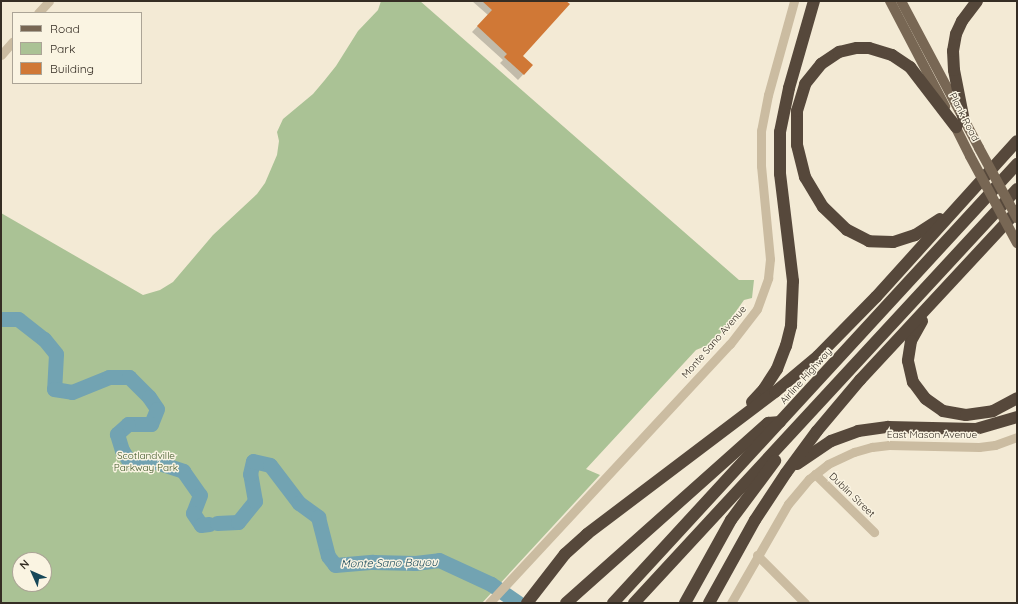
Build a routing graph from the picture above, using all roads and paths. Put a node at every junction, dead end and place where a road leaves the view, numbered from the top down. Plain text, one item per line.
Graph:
1 (49, 1) edge
2 (794, 1) edge
3 (814, 1) edge
4 (890, 1) edge
5 (901, 1) edge
6 (977, 1) edge
7 (39, 12) edge
8 (12, 42) edge
9 (1, 55) edge
10 (960, 124) junction
11 (1017, 141) edge
12 (1017, 164) edge
13 (1017, 189) edge
14 (954, 209) junction
15 (1017, 212) edge
16 (1017, 218) edge
17 (1017, 243) edge
18 (922, 313) junction
19 (1017, 398) edge
20 (817, 405) junction
21 (744, 415) junction
22 (1017, 417) edge
23 (781, 421) junction
24 (1017, 437) edge
25 (786, 473) junction
26 (815, 474) junction
27 (874, 532) dead end
28 (757, 555) junction
29 (567, 602) edge
30 (489, 603) edge
31 (527, 603) edge
32 (613, 603) edge
33 (634, 603) edge
34 (684, 603) edge
35 (709, 603) edge
36 (731, 603) edge
37 (805, 603) edge

1 - 7 street
2 - 30 street, Monte Sano Avenue
3 - 21 highway
4 - 10 main road, Plank Road
5 - 10 main road, Plank Road
6 - 10 highway
8 - 9 street
10 - 14 highway
10 - 16 main road, Plank Road, bridge
10 - 17 main road, Plank Road, bridge
11 - 14 highway
12 - 23 highway, Airline Highway
13 - 20 highway
14 - 21 highway
15 - 18 highway
18 - 19 highway
18 - 25 highway
20 - 33 highway
20 - 34 highway
21 - 31 highway
22 - 25 highway
23 - 29 highway
23 - 32 highway, Airline Highway
24 - 26 street, East Mason Avenue
25 - 35 highway
26 - 27 street, Dublin Street
26 - 28 street, East Mason Avenue
28 - 36 street, East Mason Avenue
28 - 37 street

